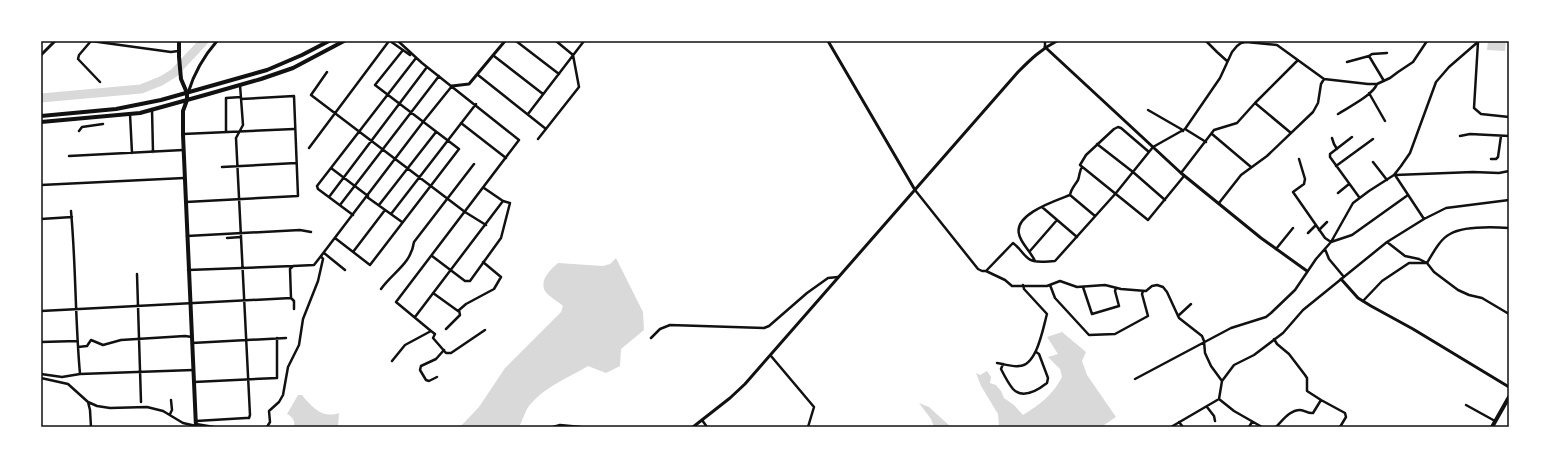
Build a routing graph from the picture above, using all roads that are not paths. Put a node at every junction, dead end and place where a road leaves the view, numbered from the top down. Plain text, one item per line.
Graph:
1 (55, 41) edge
2 (91, 41) edge
3 (179, 41) edge
4 (217, 41) edge
5 (329, 41) edge
6 (344, 41) edge
7 (390, 41) edge
8 (398, 41) edge
9 (505, 41) edge
10 (516, 41) edge
11 (556, 41) edge
12 (584, 41) edge
13 (828, 41) edge
14 (1045, 41) edge
15 (1057, 41) edge
16 (1206, 41) edge
17 (1428, 41) edge
18 (1478, 41) edge
19 (1045, 47) junction
20 (403, 50) junction
21 (178, 51) junction
22 (411, 53) junction
23 (1387, 53) dead end
24 (41, 55) edge
25 (573, 55) junction
26 (494, 56) junction
27 (1369, 56) junction
28 (416, 58) junction
29 (1298, 60) junction
30 (1227, 61) junction
31 (1347, 62) dead end
32 (427, 67) junction
33 (327, 72) dead end
34 (559, 74) junction
35 (478, 75) junction
36 (439, 76) junction
37 (1324, 79) junction
38 (1384, 81) junction
39 (100, 82) dead end
40 (1377, 84) junction
41 (240, 85) junction
42 (452, 86) junction
43 (188, 93) junction
44 (1369, 93) junction
45 (543, 94) junction
46 (387, 95) junction
47 (241, 98) junction
48 (187, 100) junction
49 (1255, 102) junction
50 (399, 104) junction
51 (476, 104) junction
52 (152, 109) junction
53 (1148, 110) dead end
54 (336, 113) junction
55 (411, 113) junction
56 (130, 114) junction
57 (528, 114) junction
58 (1338, 114) dead end
59 (41, 116) edge
60 (100, 116) junction
61 (1509, 117) edge
62 (1385, 121) dead end
63 (41, 122) edge
64 (423, 122) junction
65 (461, 123) junction
66 (546, 128) junction
67 (294, 129) junction
68 (359, 130) junction
69 (1184, 130) junction
70 (79, 131) dead end
71 (226, 132) junction
72 (238, 132) junction
73 (436, 132) junction
74 (1291, 133) junction
75 (183, 134) junction
76 (1212, 134) junction
77 (1460, 136) dead end
78 (1501, 136) junction
79 (1509, 136) edge
80 (1352, 137) dead end
81 (1332, 138) dead end
82 (538, 139) dead end
83 (1373, 139) dead end
84 (372, 140) junction
85 (447, 140) junction
86 (1206, 142) junction
87 (1097, 144) junction
88 (1153, 147) junction
89 (309, 148) dead end
90 (383, 149) junction
91 (1337, 149) junction
92 (183, 150) junction
93 (153, 152) junction
94 (1149, 152) junction
95 (132, 153) junction
96 (69, 156) dead end
97 (395, 158) junction
98 (506, 158) junction
99 (1299, 159) dead end
100 (1491, 159) dead end
101 (1373, 162) dead end
102 (296, 163) junction
103 (474, 164) dead end
104 (238, 166) junction
105 (1336, 166) junction
106 (222, 167) dead end
107 (1082, 167) junction
108 (1251, 167) junction
109 (331, 168) junction
110 (408, 168) junction
111 (1509, 171) edge
112 (1133, 172) junction
113 (1183, 174) junction
114 (1394, 175) junction
115 (419, 176) junction
116 (344, 177) junction
117 (184, 178) junction
118 (1387, 180) junction
119 (1350, 184) junction
120 (41, 185) edge
121 (431, 185) junction
122 (355, 186) junction
123 (484, 188) junction
124 (915, 190) junction
125 (1116, 193) junction
126 (1338, 193) dead end
127 (1070, 195) junction
128 (1408, 195) junction
129 (367, 196) junction
130 (329, 197) junction
131 (1359, 197) junction
132 (448, 198) junction
133 (240, 199) junction
134 (1165, 200) junction
135 (1509, 200) edge
136 (503, 201) junction
137 (185, 202) junction
138 (1219, 203) junction
139 (340, 206) junction
140 (379, 206) junction
141 (1042, 206) junction
142 (385, 210) junction
143 (71, 211) dead end
144 (465, 212) junction
145 (391, 214) junction
146 (353, 215) junction
147 (1095, 216) junction
148 (72, 217) junction
149 (41, 219) edge
150 (1424, 219) junction
151 (1057, 220) junction
152 (402, 222) junction
153 (1327, 222) dead end
154 (486, 224) junction
155 (1316, 225) junction
156 (1293, 228) dead end
157 (1509, 228) edge
158 (1319, 230) junction
159 (311, 232) dead end
160 (1308, 234) dead end
161 (241, 235) junction
162 (187, 236) junction
163 (1077, 237) junction
164 (227, 238) dead end
165 (335, 238) junction
166 (1331, 242) junction
167 (1387, 242) junction
168 (1276, 249) junction
169 (1324, 249) junction
170 (1030, 251) junction
171 (353, 252) junction
172 (324, 253) junction
173 (322, 256) junction
174 (432, 256) junction
175 (1035, 261) junction
176 (484, 262) junction
177 (1427, 263) junction
178 (293, 266) junction
179 (242, 267) junction
180 (450, 269) junction
181 (188, 270) junction
182 (345, 270) dead end
183 (986, 271) junction
184 (1307, 272) junction
185 (137, 274) dead end
186 (839, 278) junction
187 (1343, 278) junction
188 (1023, 285) junction
189 (1050, 285) junction
190 (1083, 287) junction
191 (1116, 288) junction
192 (381, 289) dead end
193 (1143, 291) junction
194 (433, 293) junction
195 (291, 298) junction
196 (244, 300) junction
197 (1363, 301) junction
198 (190, 303) junction
199 (1191, 304) dead end
200 (138, 306) junction
201 (76, 309) junction
202 (294, 309) dead end
203 (459, 310) junction
204 (41, 311) edge
205 (1509, 314) edge
206 (1178, 316) junction
207 (415, 317) junction
208 (446, 329) dead end
209 (485, 330) dead end
210 (431, 331) junction
211 (192, 337) junction
212 (277, 338) junction
213 (286, 338) dead end
214 (651, 338) dead end
215 (139, 339) junction
216 (1274, 339) junction
217 (246, 340) junction
218 (77, 341) junction
219 (1204, 341) junction
220 (41, 342) edge
221 (192, 343) junction
222 (78, 347) junction
223 (444, 350) junction
224 (1036, 352) junction
225 (771, 356) junction
226 (392, 361) dead end
227 (997, 363) dead end
228 (1003, 364) junction
229 (194, 370) junction
230 (140, 372) junction
231 (41, 374) edge
232 (80, 374) junction
233 (437, 377) dead end
234 (41, 378) edge
235 (1135, 379) dead end
236 (247, 380) junction
237 (1222, 381) junction
238 (194, 382) junction
239 (1509, 387) edge
240 (1509, 397) edge
241 (1219, 399) junction
242 (171, 400) dead end
243 (1321, 400) junction
244 (88, 402) junction
245 (141, 402) dead end
246 (1466, 405) dead end
247 (1207, 407) junction
248 (170, 414) junction
249 (702, 420) junction
250 (1215, 421) dead end
251 (1495, 421) junction
252 (1179, 422) junction
253 (1252, 422) junction
254 (196, 425) edge
255 (92, 427) edge
256 (214, 427) edge
257 (267, 427) edge
258 (553, 427) edge
259 (581, 427) edge
260 (693, 427) edge
261 (707, 427) edge
262 (808, 427) edge
263 (1171, 427) edge
264 (1182, 427) edge
265 (1248, 427) edge
266 (1262, 427) edge
267 (1276, 427) edge
268 (1340, 427) edge
269 (1492, 427) edge

1 - 24 street
2 - 21 street
2 - 39 street
3 - 21 main road
4 - 43 street
5 - 43 main road
6 - 41 main road
7 - 20 street
7 - 54 street
8 - 22 street
9 - 26 street
10 - 34 street
11 - 25 street
12 - 25 street
13 - 124 street
14 - 19 street
15 - 19 street
16 - 30 street
17 - 38 street
18 - 61 street
18 - 114 street
19 - 88 street
19 - 124 street
20 - 22 street
20 - 46 street
21 - 43 main road
22 - 28 street
23 - 27 street
25 - 34 street
25 - 66 street
26 - 35 street
26 - 45 street
27 - 31 street
27 - 38 street
28 - 32 street
28 - 46 street
29 - 30 street
29 - 37 street
29 - 49 street
30 - 69 street
32 - 36 street
32 - 50 street
33 - 54 street
34 - 45 street
35 - 42 street
35 - 57 street
36 - 42 street
36 - 55 street
37 - 40 street
37 - 74 street
38 - 40 street
40 - 44 street
41 - 47 street
41 - 48 main road
42 - 51 street
42 - 64 street
43 - 48 main road
43 - 59 main road
44 - 58 street
44 - 62 street
45 - 57 street
46 - 50 street
46 - 68 street
47 - 67 street
47 - 71 street
47 - 72 street
48 - 52 main road
48 - 75 main road
49 - 74 street
49 - 76 street
50 - 55 street
50 - 84 street
51 - 65 street
51 - 98 street
52 - 56 main road
52 - 93 street
53 - 69 street
54 - 68 street
54 - 89 street
55 - 64 street
55 - 90 street
56 - 60 main road
56 - 95 street
57 - 66 street
60 - 63 main road
60 - 70 street
64 - 73 street
64 - 97 street
65 - 85 street
65 - 98 street
66 - 82 street
67 - 72 street
67 - 102 street
68 - 84 street
68 - 109 street
69 - 86 street
69 - 88 street
71 - 72 street
71 - 75 street
72 - 104 street
73 - 85 street
73 - 110 street
74 - 108 street
75 - 92 main road
76 - 86 street
76 - 108 street
77 - 78 street
78 - 79 street
78 - 100 street
80 - 91 street
81 - 91 street
83 - 105 street
84 - 90 street
84 - 116 street
85 - 115 street
85 - 121 street
86 - 113 street
87 - 94 street
87 - 107 street
87 - 112 street
88 - 94 street
88 - 113 street
90 - 97 street
90 - 122 street
91 - 105 street
92 - 93 street
92 - 117 main road
93 - 95 street
94 - 112 street
95 - 96 street
97 - 110 street
97 - 129 street
98 - 123 street
99 - 155 street
101 - 118 street
102 - 104 street
102 - 133 street
103 - 132 street
104 - 106 street
104 - 133 street
105 - 119 street
107 - 125 street
107 - 127 street
108 - 138 street
109 - 116 street
109 - 130 street
110 - 115 street
110 - 140 street
111 - 114 street
112 - 125 street
112 - 134 street
113 - 134 street
113 - 138 street
114 - 118 street
114 - 128 street
115 - 121 street
115 - 145 street
116 - 122 street
116 - 130 street
117 - 120 street
117 - 137 main road
118 - 131 street
119 - 126 street
119 - 131 street
121 - 132 street
121 - 152 street
122 - 129 street
122 - 139 street
123 - 136 street
123 - 144 street
124 - 183 street
124 - 186 street
125 - 134 street
125 - 147 street
127 - 141 street
127 - 147 street
128 - 150 street
128 - 166 street
129 - 140 street
129 - 146 street
130 - 139 street
131 - 166 street
132 - 144 street
132 - 192 street
133 - 137 street
133 - 161 street
135 - 150 street
136 - 154 street
136 - 176 street
137 - 162 main road
138 - 168 street
139 - 146 street
140 - 142 street
141 - 151 street
141 - 170 street
142 - 145 street
142 - 171 street
143 - 148 street
144 - 154 street
144 - 174 street
145 - 152 street
146 - 165 street
147 - 163 street
148 - 149 street
148 - 201 street
150 - 167 street
151 - 163 street
151 - 170 street
152 - 171 street
153 - 158 street
154 - 180 street
155 - 158 street
155 - 160 street
156 - 168 street
157 - 177 street
158 - 166 street
159 - 161 street
161 - 162 street
161 - 164 street
161 - 179 street
162 - 181 main road
163 - 175 street
165 - 171 street
165 - 172 street
166 - 169 street
167 - 177 street
167 - 187 street
168 - 184 street
169 - 184 street
169 - 187 street
170 - 175 street
172 - 173 street
172 - 182 street
173 - 178 street
173 - 257 street
174 - 180 street
174 - 207 street
175 - 183 street
176 - 180 street
176 - 203 street
177 - 197 street
177 - 205 street
178 - 179 street
178 - 195 street
179 - 181 street
179 - 196 street
180 - 194 street
181 - 198 main road
183 - 188 street
184 - 219 street
185 - 200 street
186 - 214 street
186 - 225 street
187 - 197 street
187 - 216 street
188 - 189 street
188 - 224 street
189 - 190 street
189 - 193 street
190 - 191 street
190 - 191 street
191 - 193 street
193 - 206 street
194 - 203 street
194 - 207 street
195 - 196 street
195 - 202 street
196 - 198 street
196 - 217 street
197 - 239 street
198 - 200 street
198 - 211 main road
199 - 206 street
200 - 201 street
200 - 215 street
201 - 204 street
201 - 218 street
203 - 208 street
206 - 219 street
207 - 210 street
209 - 223 street
210 - 223 street
210 - 226 street
211 - 215 street
211 - 221 main road
212 - 213 street
212 - 217 street
212 - 236 street
215 - 222 street
215 - 230 street
216 - 237 street
216 - 243 street
217 - 221 street
217 - 236 street
218 - 220 street
218 - 222 street
219 - 235 street
219 - 237 street
221 - 229 main road
222 - 232 street
223 - 233 street
224 - 228 street
224 - 228 street
225 - 249 street
225 - 262 street
227 - 228 street
229 - 230 street
229 - 238 main road
230 - 232 street
230 - 245 street
231 - 232 street
234 - 244 street
236 - 238 street
236 - 254 street
237 - 241 street
238 - 254 main road
240 - 251 main road
241 - 247 street
241 - 253 street
242 - 248 street
243 - 267 street
243 - 268 street
244 - 248 street
244 - 255 street
246 - 251 street
247 - 250 street
247 - 252 street
248 - 254 street
249 - 260 street
249 - 261 street
251 - 269 main road
252 - 263 street
252 - 264 street
253 - 265 street
253 - 266 street
254 - 256 street
258 - 259 street

